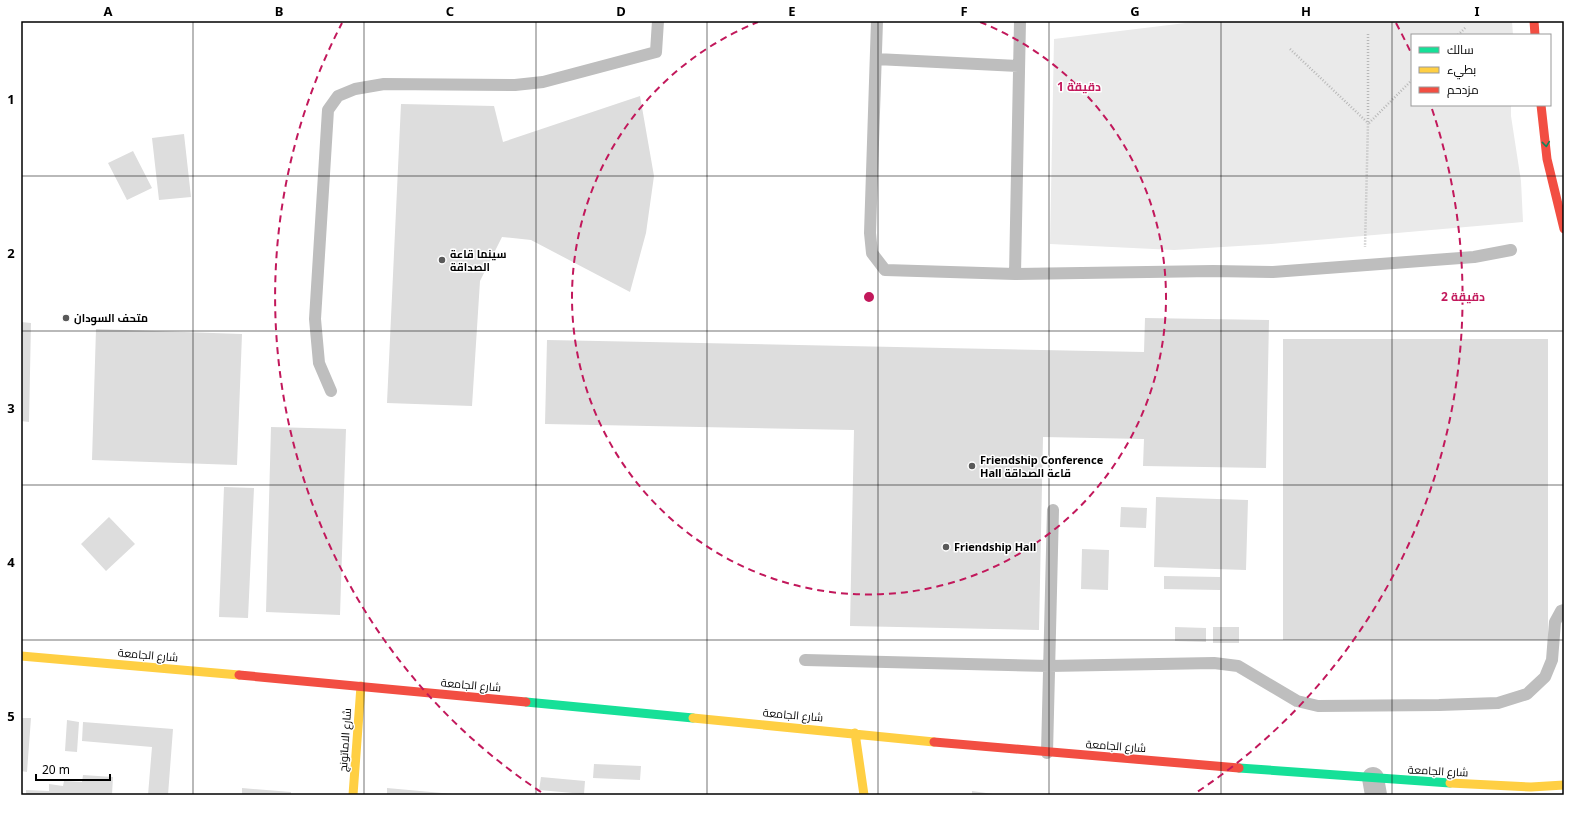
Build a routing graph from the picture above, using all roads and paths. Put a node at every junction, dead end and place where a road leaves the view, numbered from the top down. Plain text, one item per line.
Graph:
1 (658, 21) edge
2 (877, 21) edge
3 (1020, 21) edge
4 (1534, 21) edge
5 (1466, 27) dead end
6 (1368, 34) dead end
7 (1459, 34) edge
8 (1535, 34) edge
9 (1290, 49) dead end
10 (876, 59) junction
11 (1019, 66) junction
12 (1411, 81) edge
13 (1541, 106) edge
14 (1368, 123) junction
15 (1564, 228) edge
16 (1512, 250) dead end
17 (1364, 266) junction
18 (1015, 274) junction
19 (331, 391) dead end
20 (1053, 510) dead end
21 (1564, 610) edge
22 (21, 656) edge
23 (805, 660) dead end
24 (1049, 666) junction
25 (361, 686) junction
26 (855, 733) junction
27 (1046, 753) junction
28 (1564, 785) edge
29 (1374, 787) edge
30 (353, 795) edge
31 (864, 795) edge

1 - 19 lane
2 - 10 lane
3 - 11 lane
4 - 8 main road
5 - 7 path
6 - 14 path
9 - 14 path
10 - 11 lane
10 - 18 lane
11 - 18 lane
12 - 14 path
13 -> 15 main road
14 - 17 path
16 - 17 lane
17 - 18 lane
20 - 24 lane
21 - 24 lane
22 - 25 main road, شارع الجامعة
23 - 24 lane
24 - 27 lane
25 - 26 main road, شارع الجامعة
25 - 30 main road, شارع الاماتونج
26 - 27 main road, شارع الجامعة
26 - 31 main road
27 - 29 main road, شارع الجامعة
28 - 29 main road, شارع الجامعة

